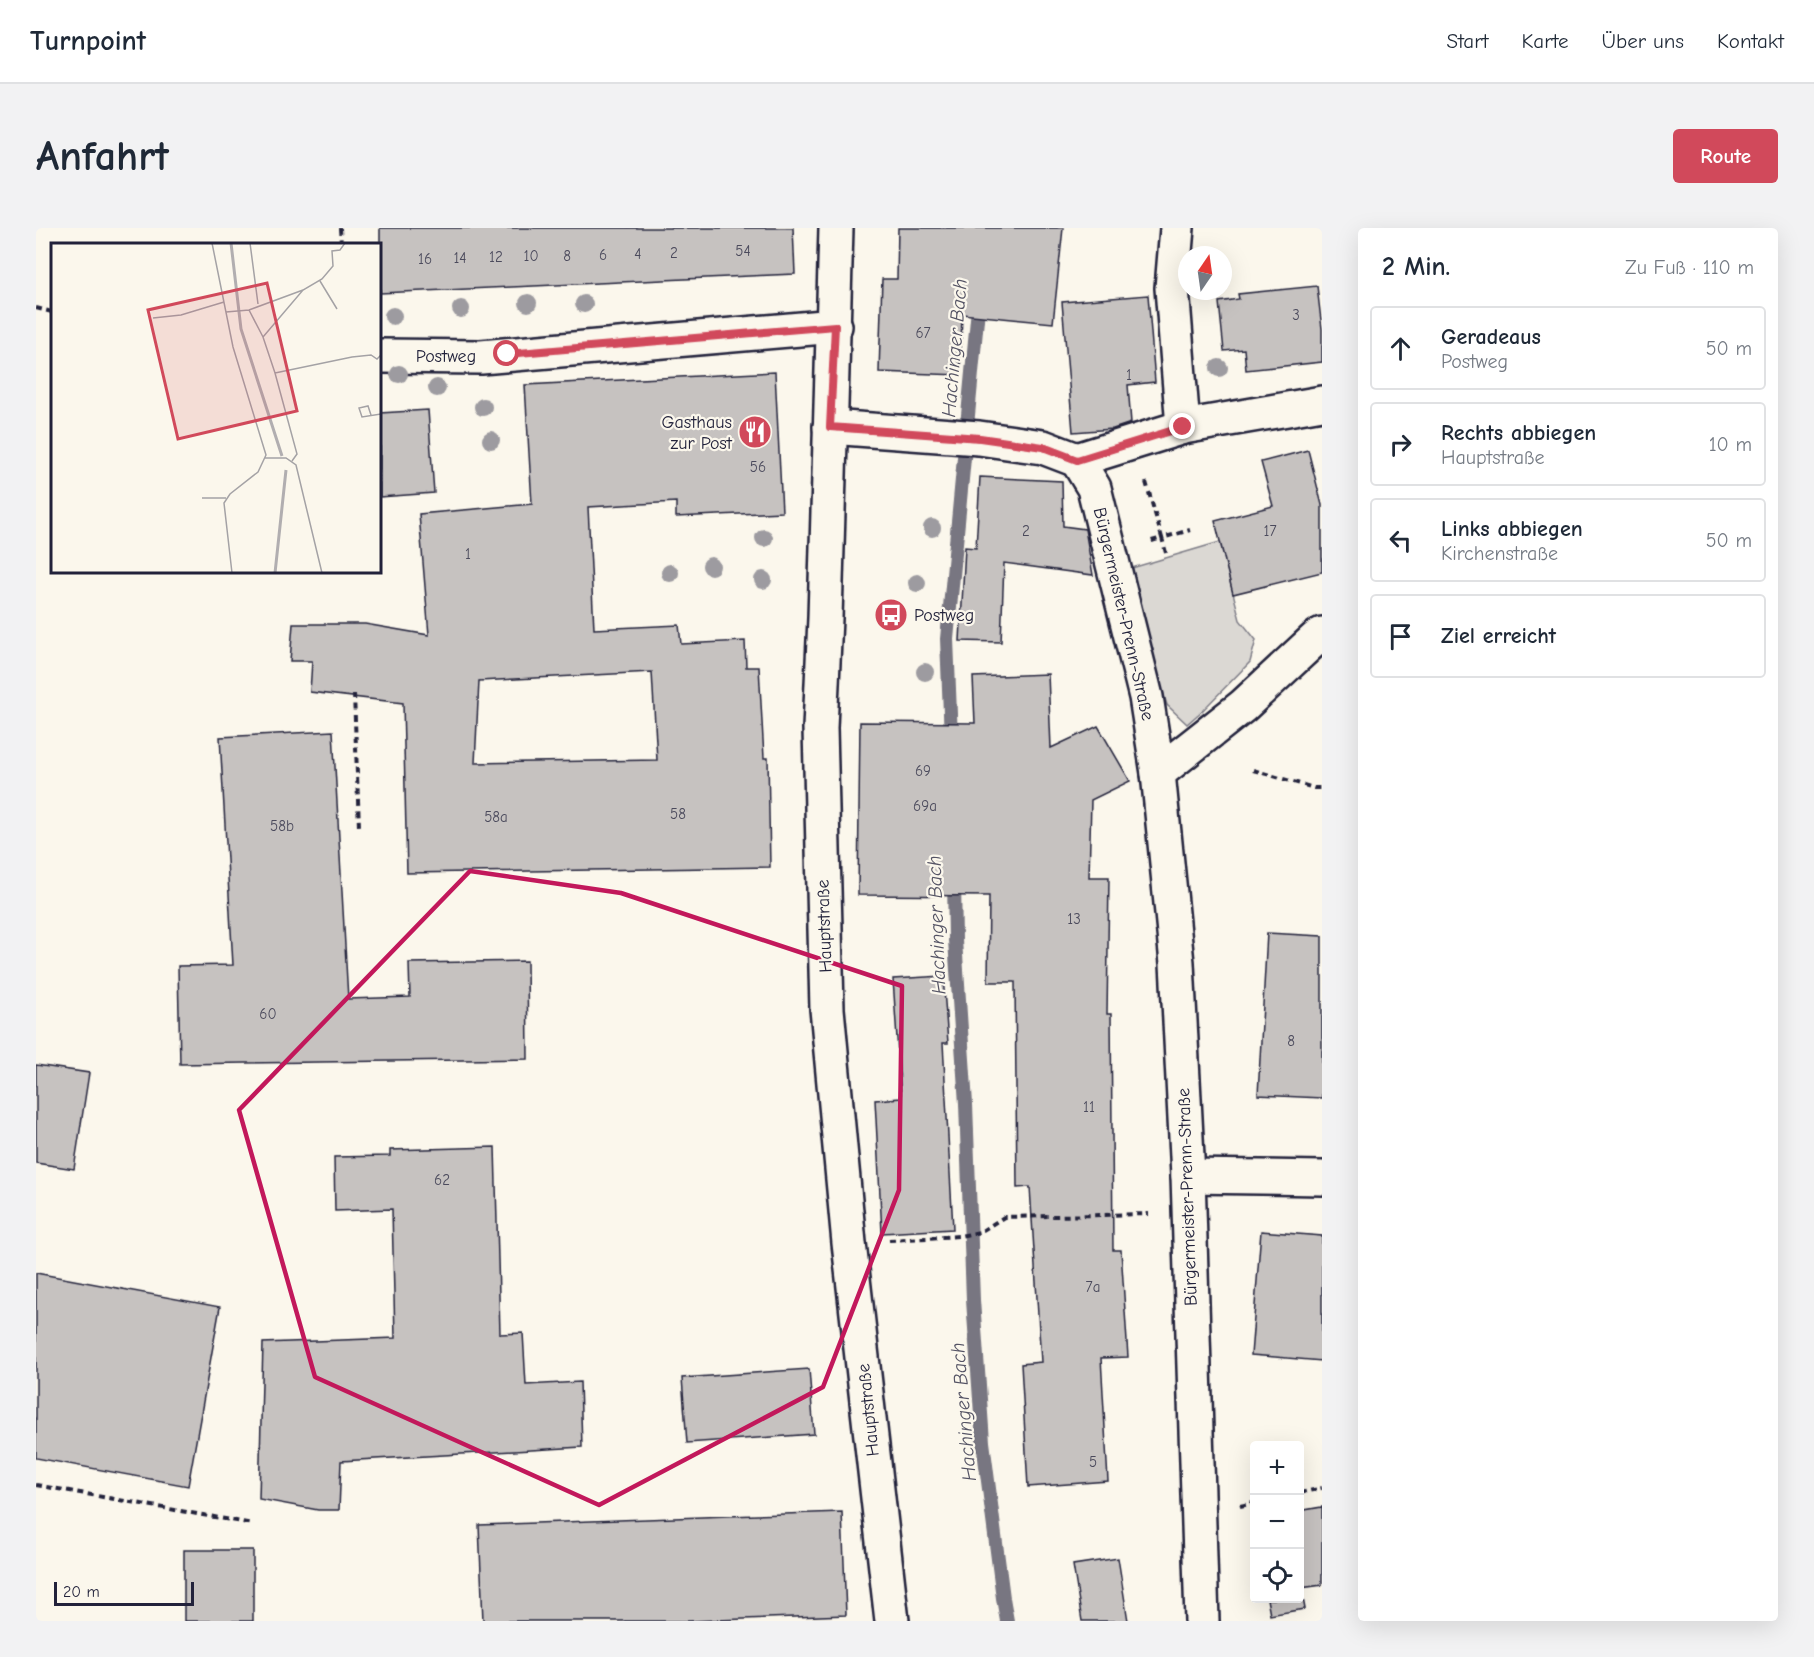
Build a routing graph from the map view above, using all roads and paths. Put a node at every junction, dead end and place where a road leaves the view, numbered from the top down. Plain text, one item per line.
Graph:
1 (340, 228) edge
2 (836, 228) edge
3 (1177, 228) edge
4 (341, 243) edge
5 (36, 308) edge
6 (51, 312) edge
7 (835, 326) junction
8 (381, 356) edge
9 (1322, 404) edge
10 (830, 427) junction
11 (1183, 427) junction
12 (1077, 460) junction
13 (1190, 530) dead end
14 (1166, 553) dead end
15 (1322, 634) edge
16 (354, 694) dead end
17 (1253, 770) dead end
18 (1158, 773) junction
19 (1322, 788) edge
20 (359, 827) dead end
21 (1188, 1176) junction
22 (1322, 1178) edge
23 (1145, 1214) dead end
24 (889, 1240) dead end
25 (36, 1485) edge
26 (1322, 1488) edge
27 (1304, 1492) edge
28 (1250, 1504) edge
29 (1239, 1506) dead end
30 (253, 1524) dead end
31 (892, 1621) edge
32 (1202, 1621) edge

1 - 4 path
2 - 7 street, Hauptstraße
3 - 11 street
5 - 6 path
7 - 8 street, Postweg
7 - 10 street, Hauptstraße
9 - 11 street
10 - 12 street
10 - 31 street, Hauptstraße
11 - 12 street
12 - 18 street, Bürgermeister-Prenn-Straße
13 - 14 path
15 - 18 street
16 - 20 path
17 - 19 path
18 - 21 street, Bürgermeister-Prenn-Straße
21 - 22 street
21 - 32 street, Bürgermeister-Prenn-Straße
23 - 24 path
25 - 30 path
26 - 27 path
28 - 29 path

